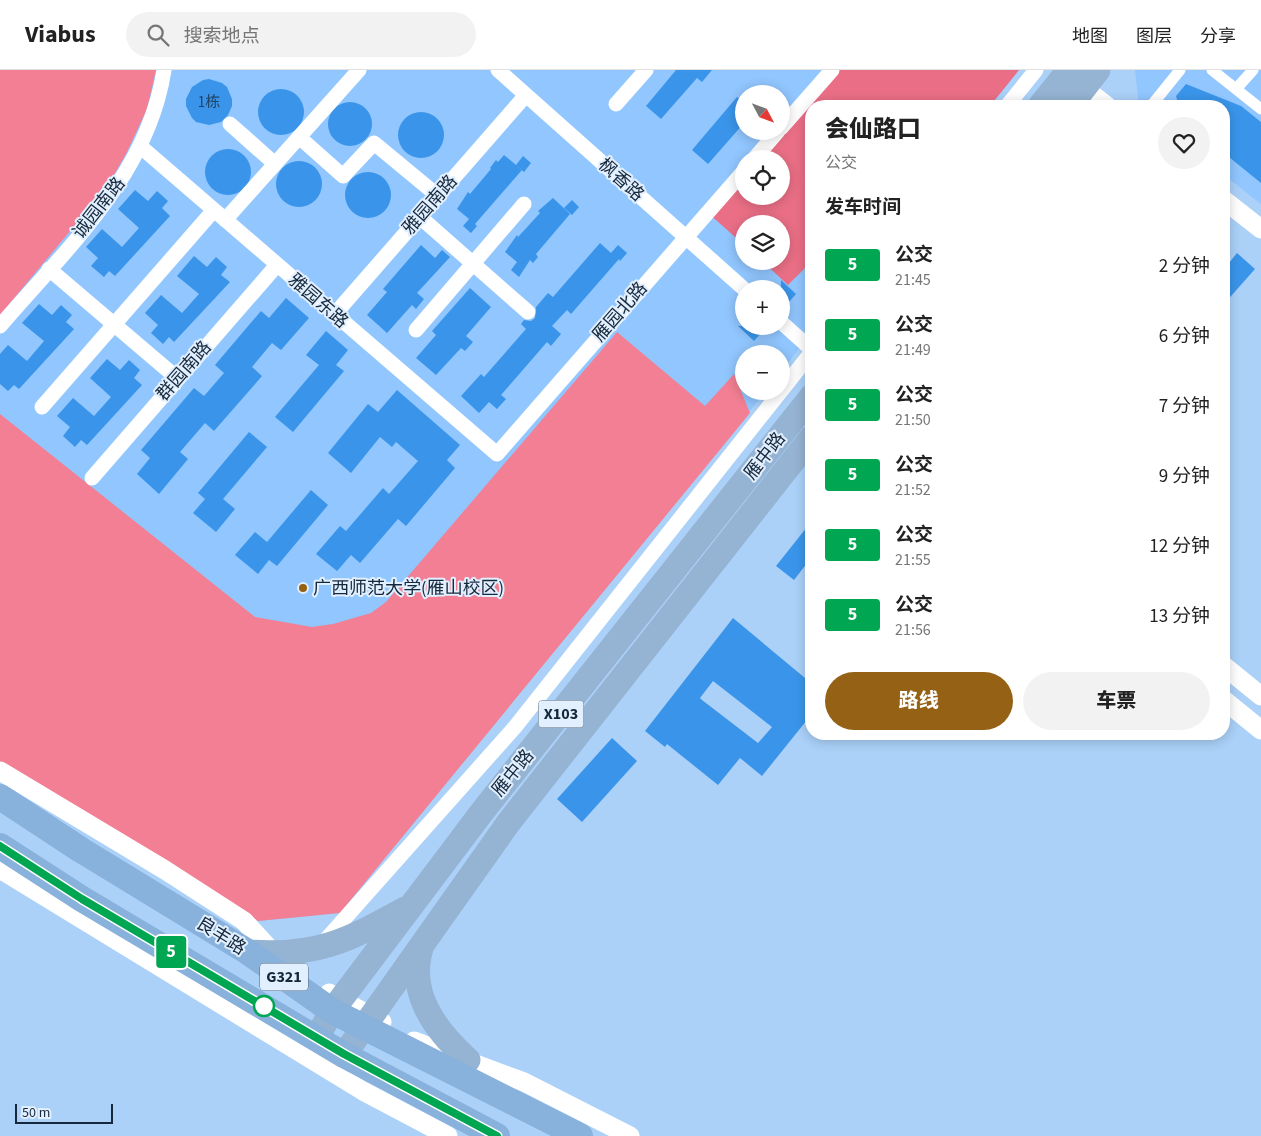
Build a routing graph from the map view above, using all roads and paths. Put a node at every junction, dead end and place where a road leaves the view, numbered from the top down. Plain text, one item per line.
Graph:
1 (164, 70) edge
2 (359, 70) edge
3 (498, 70) edge
4 (646, 70) edge
5 (832, 70) edge
6 (1036, 70) edge
7 (1180, 70) edge
8 (1212, 70) edge
9 (1253, 70) edge
10 (1077, 82) edge
11 (1236, 89) junction
12 (526, 95) junction
13 (806, 100) edge
14 (1012, 100) edge
15 (1049, 100) edge
16 (1100, 100) edge
17 (1156, 100) edge
18 (805, 101) edge
19 (616, 104) dead end
20 (1261, 110) edge
21 (790, 118) edge
22 (230, 124) dead end
23 (299, 137) junction
24 (770, 140) edge
25 (141, 147) junction
26 (762, 150) edge
27 (275, 164) junction
28 (735, 181) edge
29 (438, 196) junction
30 (524, 204) dead end
31 (1230, 205) edge
32 (219, 215) junction
33 (420, 217) junction
34 (1261, 229) edge
35 (685, 238) junction
36 (473, 263) junction
37 (277, 265) junction
38 (49, 269) junction
39 (735, 281) edge
40 (528, 312) dead end
41 (334, 315) junction
42 (114, 324) junction
43 (0, 326) edge
44 (416, 330) dead end
45 (790, 330) edge
46 (805, 343) edge
47 (805, 361) edge
48 (177, 378) junction
49 (790, 380) edge
50 (774, 400) edge
51 (805, 405) edge
52 (42, 407) dead end
53 (805, 446) edge
54 (497, 454) joint
55 (92, 478) dead end
56 (1230, 671) edge
57 (1261, 696) edge
58 (1230, 705) edge
59 (1261, 730) edge
60 (0, 771) edge
61 (0, 797) edge
62 (0, 846) edge
63 (0, 868) edge
64 (414, 904) junction
65 (425, 937) junction
66 (317, 949) junction
67 (248, 952) junction
68 (275, 954) junction
69 (337, 1005) junction
70 (367, 1022) junction
71 (318, 1037) junction
72 (344, 1054) junction
73 (468, 1060) junction
74 (532, 1086) junction
75 (448, 1136) edge
76 (497, 1136) edge
77 (580, 1136) edge
78 (630, 1136) edge

1 - 25 street, 诚园南路
2 - 23 street
3 - 12 street, 枫香路
4 - 19 street
5 - 13 street
6 - 14 street
7 - 17 street
8 - 11 street
9 - 11 street
10 - 15 main road
10 - 16 street
11 - 20 street
12 - 29 street, 雅园南路
12 - 35 street, 枫香路
18 - 21 street
22 - 27 street
23 - 27 street
23 - 29 street
24 - 26 street
25 - 32 street, 雅园东路
25 - 38 street, 诚园南路
27 - 32 street
28 - 35 street, 雁园北路
29 - 33 street, 雅园南路
30 - 36 street
31 - 34 street
32 - 37 street, 雅园东路
32 - 42 street
33 - 36 street
33 - 41 street, 雅园南路
35 - 39 street, 枫香路
35 - 54 street, 雁园北路
36 - 40 street
36 - 44 street
37 - 41 street, 雅园东路
37 - 48 street, 群园南路
38 - 42 street
38 - 43 street, 诚园南路
41 - 54 street, 雅园东路
42 - 48 street
42 - 52 street
45 - 46 street
47 - 49 street
48 - 55 street, 群园南路
50 - 66 street
51 - 64 main road, 雁中路 / X103
53 - 65 main road, 雁中路 / X103
56 - 57 street
58 - 59 street
60 - 68 street
61 - 67 highway, 良丰路 / G321
62 - 71 highway, G321
63 - 75 street
64 - 66 main road
64 - 69 main road, 雁中路 / X103
65 - 70 main road, 雁中路 / X103
65 - 73 main road
66 - 68 main road
67 - 68 main road
67 - 69 highway, 良丰路 / G321
68 - 69 street
69 - 70 highway, 良丰路 / G321
69 - 71 main road, 雁中路 / X103
70 - 72 main road, 雁中路 / X103
70 - 73 street
70 - 77 highway, 良丰路 / G321
71 - 72 highway, G321
72 - 76 highway, G321
73 - 74 street
74 - 77 street
74 - 78 street

